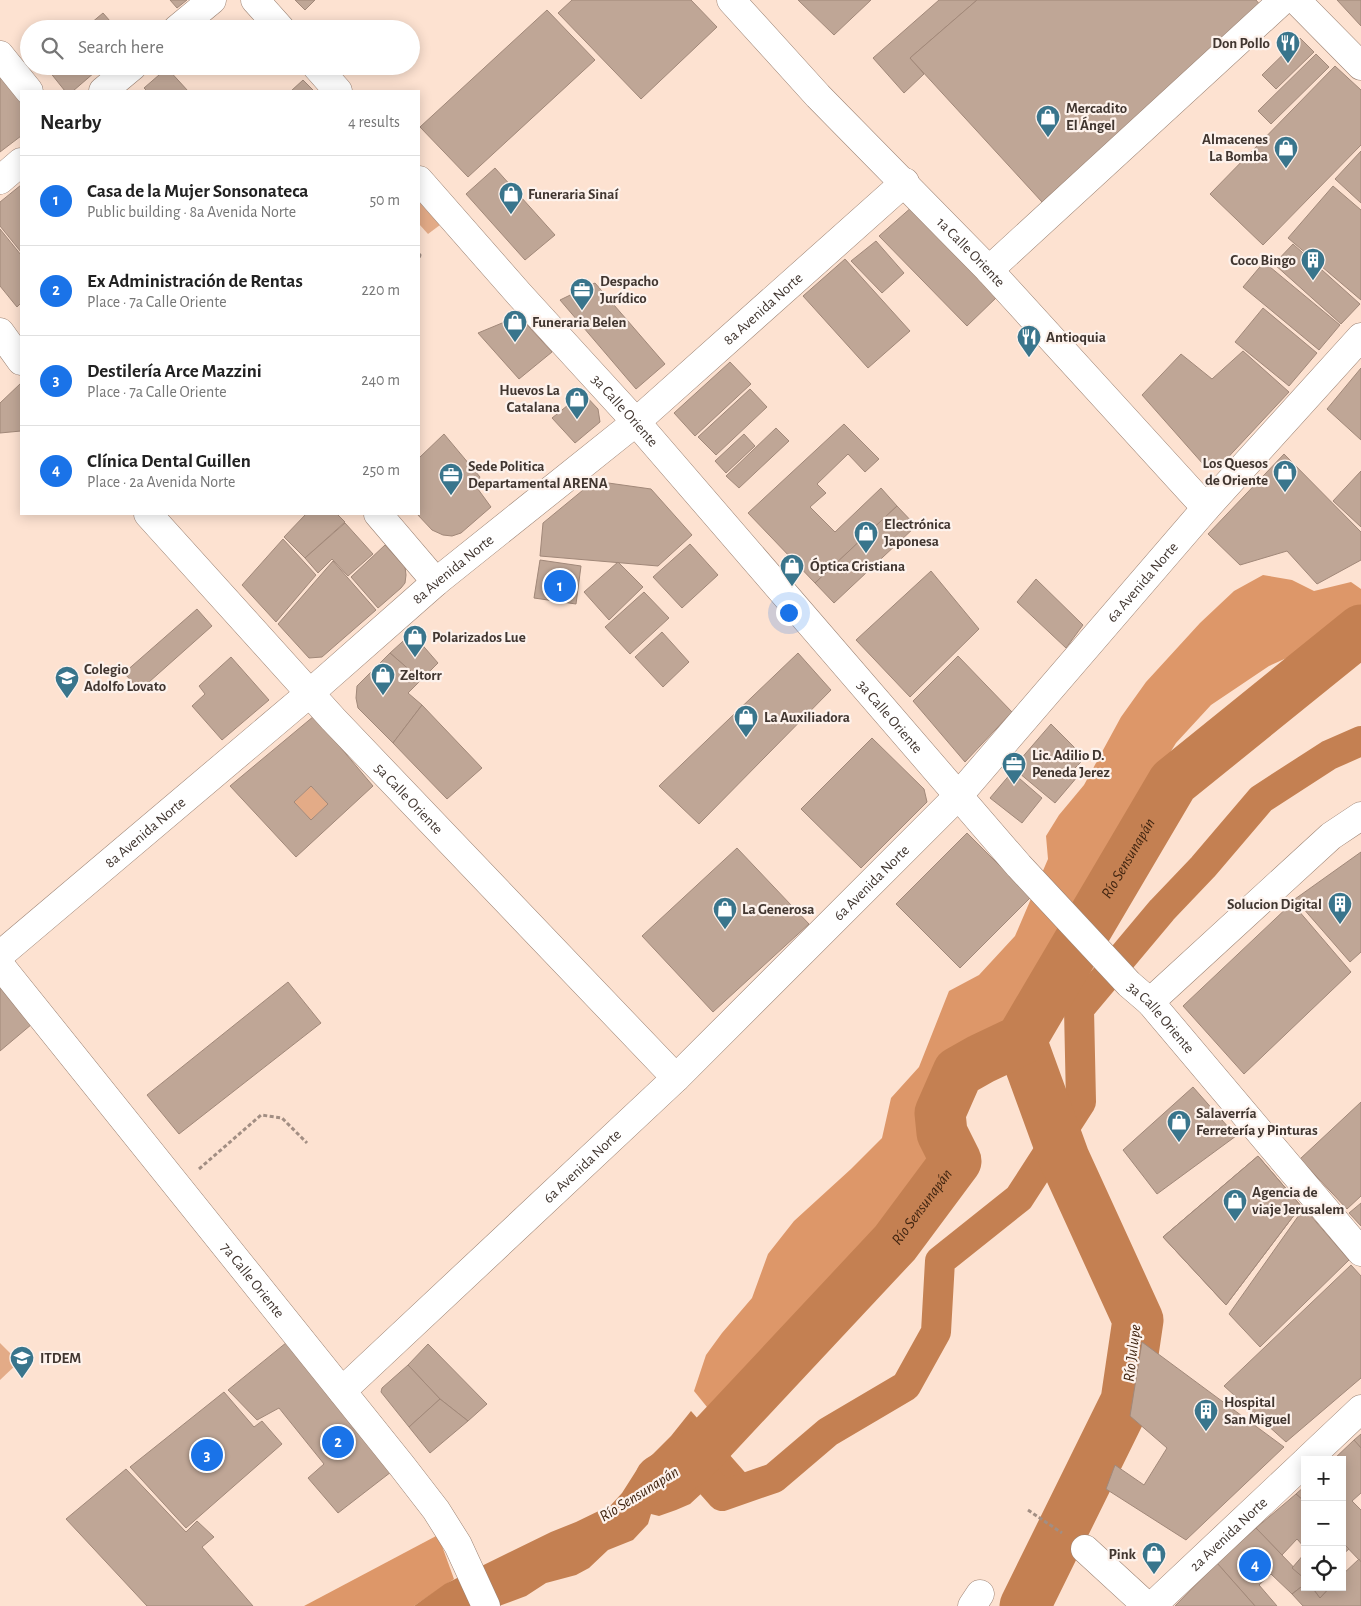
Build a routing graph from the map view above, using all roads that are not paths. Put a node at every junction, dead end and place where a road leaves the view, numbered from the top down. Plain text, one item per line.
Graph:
1 (212, 0) edge
2 (255, 0) edge
3 (731, 0) edge
4 (1283, 0) edge
5 (1296, 0) edge
6 (188, 20) edge
7 (273, 20) edge
8 (0, 55) edge
9 (1361, 66) edge
10 (122, 75) edge
11 (324, 75) edge
12 (28, 90) edge
13 (104, 90) edge
14 (337, 90) edge
15 (20, 163) edge
16 (0, 180) edge
17 (420, 181) edge
18 (905, 182) junction
19 (989, 270) junction
20 (0, 332) edge
21 (1361, 337) edge
22 (20, 359) edge
23 (636, 422) junction
24 (1206, 508) junction
25 (149, 515) edge
26 (379, 515) edge
27 (436, 582) junction
28 (310, 693) junction
29 (959, 794) junction
30 (1361, 816) edge
31 (0, 955) edge
32 (0, 965) edge
33 (1150, 1002) junction
34 (676, 1078) junction
35 (1361, 1252) edge
36 (342, 1391) junction
37 (1361, 1409) edge
38 (1311, 1456) edge
39 (1301, 1466) edge
40 (1085, 1549) dead end
41 (486, 1606) edge
42 (1147, 1606) edge
43 (1152, 1606) edge

1 - 6 street
2 - 7 street
3 - 18 street, 1a Calle Oriente
4 - 19 street
5 - 9 street
8 - 12 street
10 - 13 street
11 - 14 street
15 - 16 street
17 - 23 street, 3a Calle Oriente
18 - 19 street, 1a Calle Oriente
18 - 23 street, 8a Avenida Norte
19 - 24 street, 1a Calle Oriente
20 - 22 street
21 - 24 street, 6a Avenida Norte
23 - 27 street, 8a Avenida Norte
23 - 29 street, 3a Calle Oriente
24 - 29 street, 6a Avenida Norte
25 - 28 street, 5a Calle Oriente
26 - 27 street
27 - 28 street, 8a Avenida Norte
28 - 31 street, 8a Avenida Norte
28 - 34 street, 5a Calle Oriente
29 - 33 street, 3a Calle Oriente
29 - 34 street, 6a Avenida Norte
30 - 33 street
32 - 36 street, 7a Calle Oriente
33 - 35 street, 3a Calle Oriente
34 - 36 street, 6a Avenida Norte
36 - 41 street, 7a Calle Oriente
37 - 38 street, 2a Avenida Norte
39 - 43 street, 2a Avenida Norte
40 - 42 street

